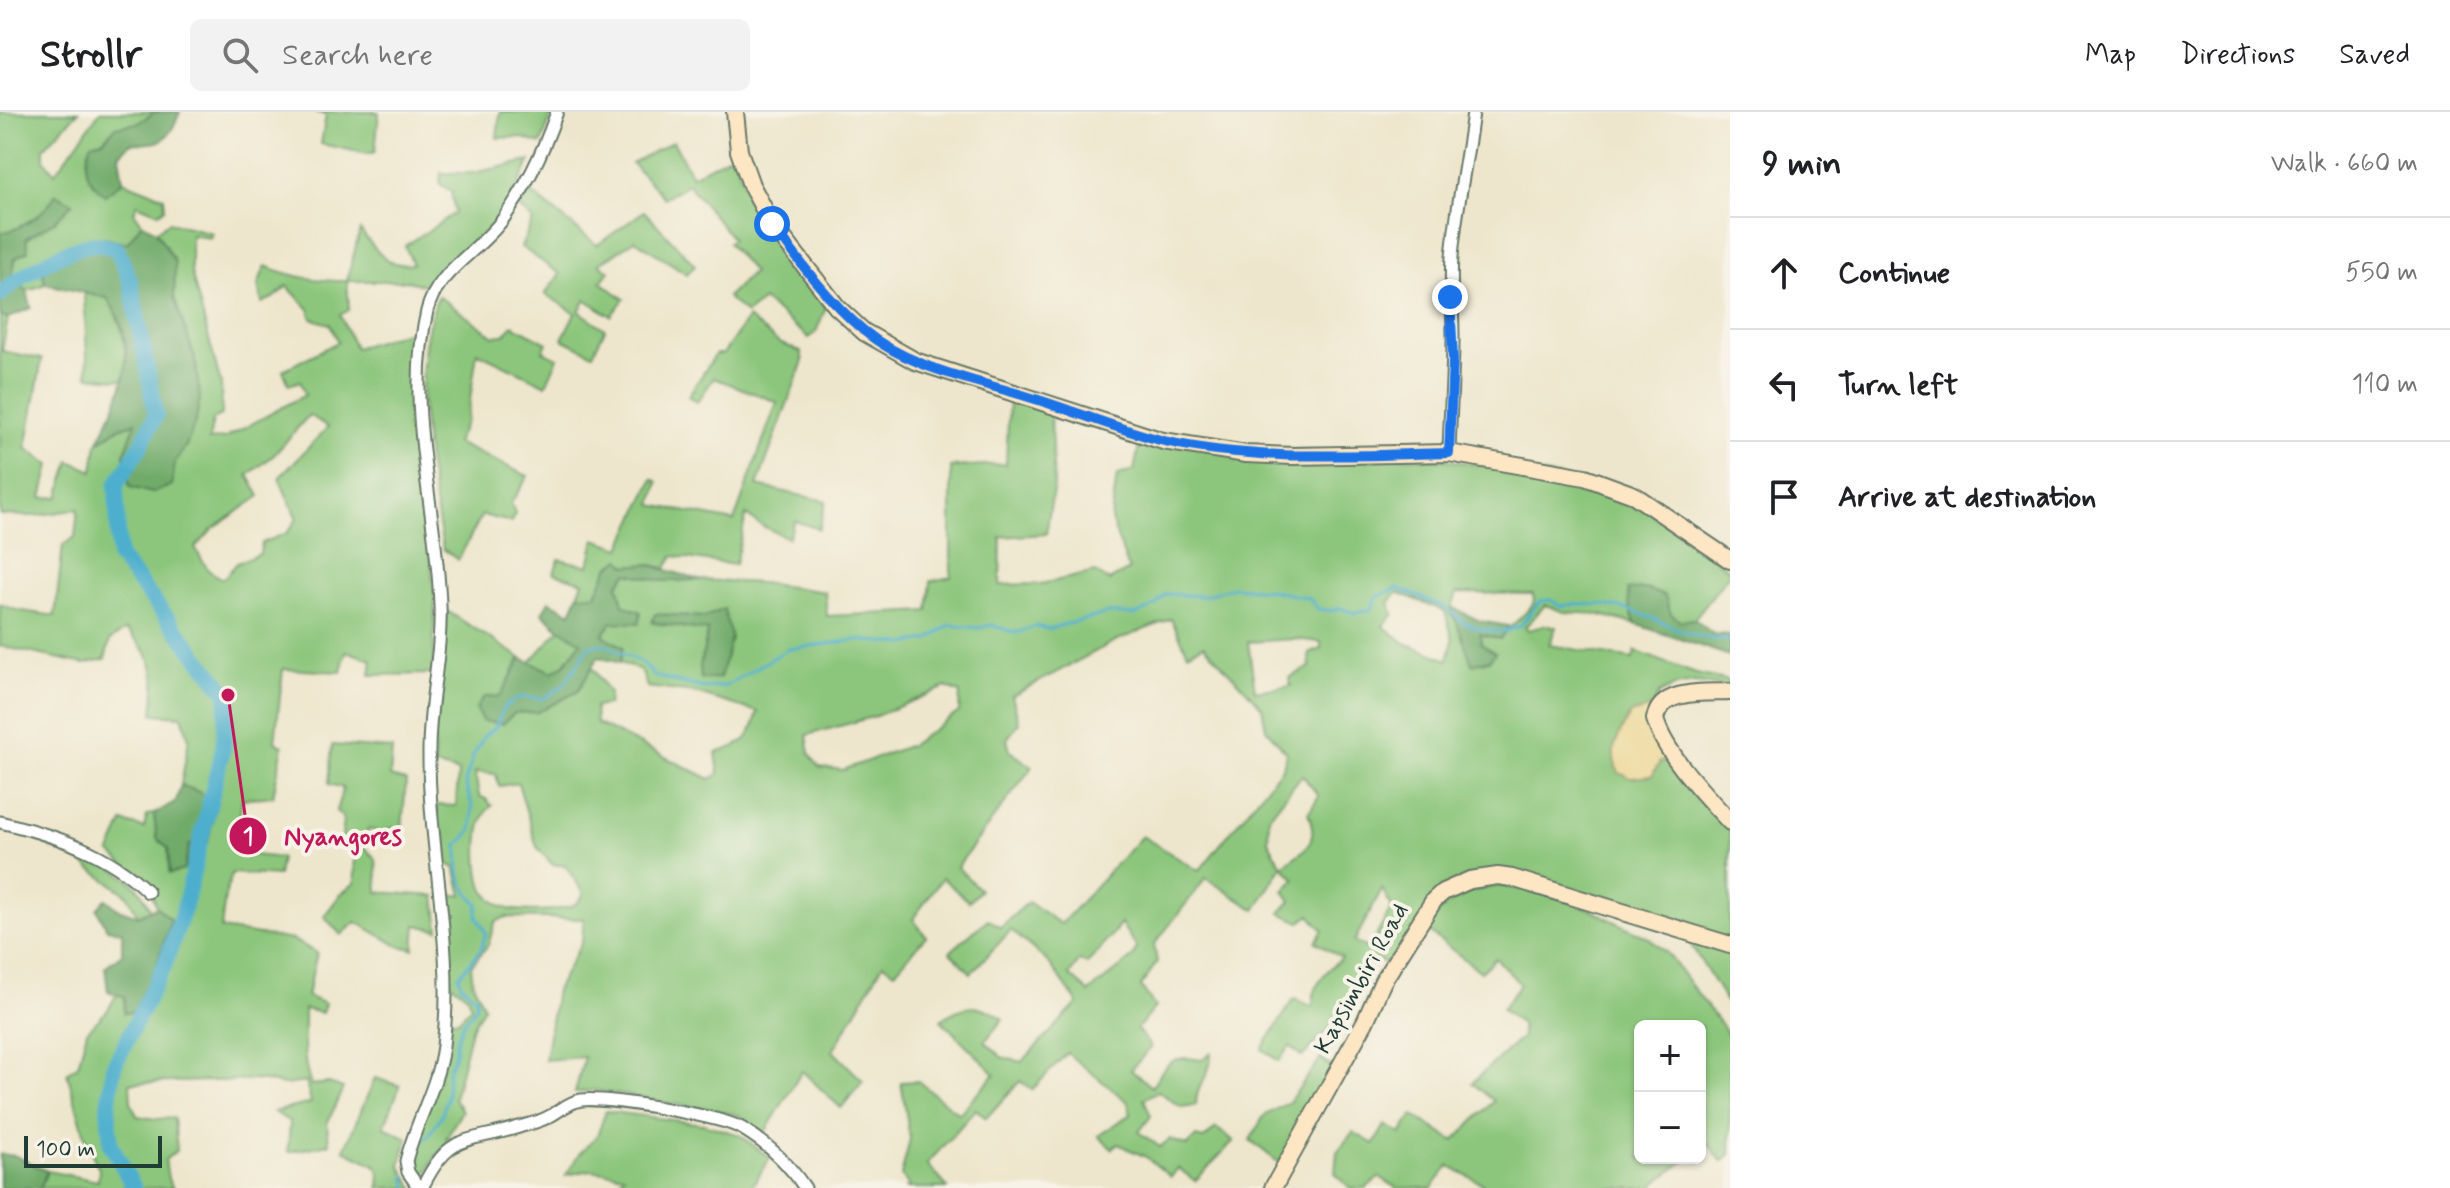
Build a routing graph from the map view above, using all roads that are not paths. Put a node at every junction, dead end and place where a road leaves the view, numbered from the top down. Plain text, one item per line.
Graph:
1 (557, 112) edge
2 (735, 112) edge
3 (1473, 112) edge
4 (1449, 453) junction
5 (1730, 560) edge
6 (1730, 692) edge
7 (0, 822) edge
8 (1730, 822) edge
9 (148, 892) dead end
10 (1730, 945) edge
11 (420, 1188) edge
12 (805, 1188) edge
13 (1273, 1188) edge

1 - 11 street
2 - 4 street
3 - 4 street
4 - 5 street
6 - 8 street
7 - 9 street
10 - 13 street, Kapsimbiri Road
11 - 12 street

